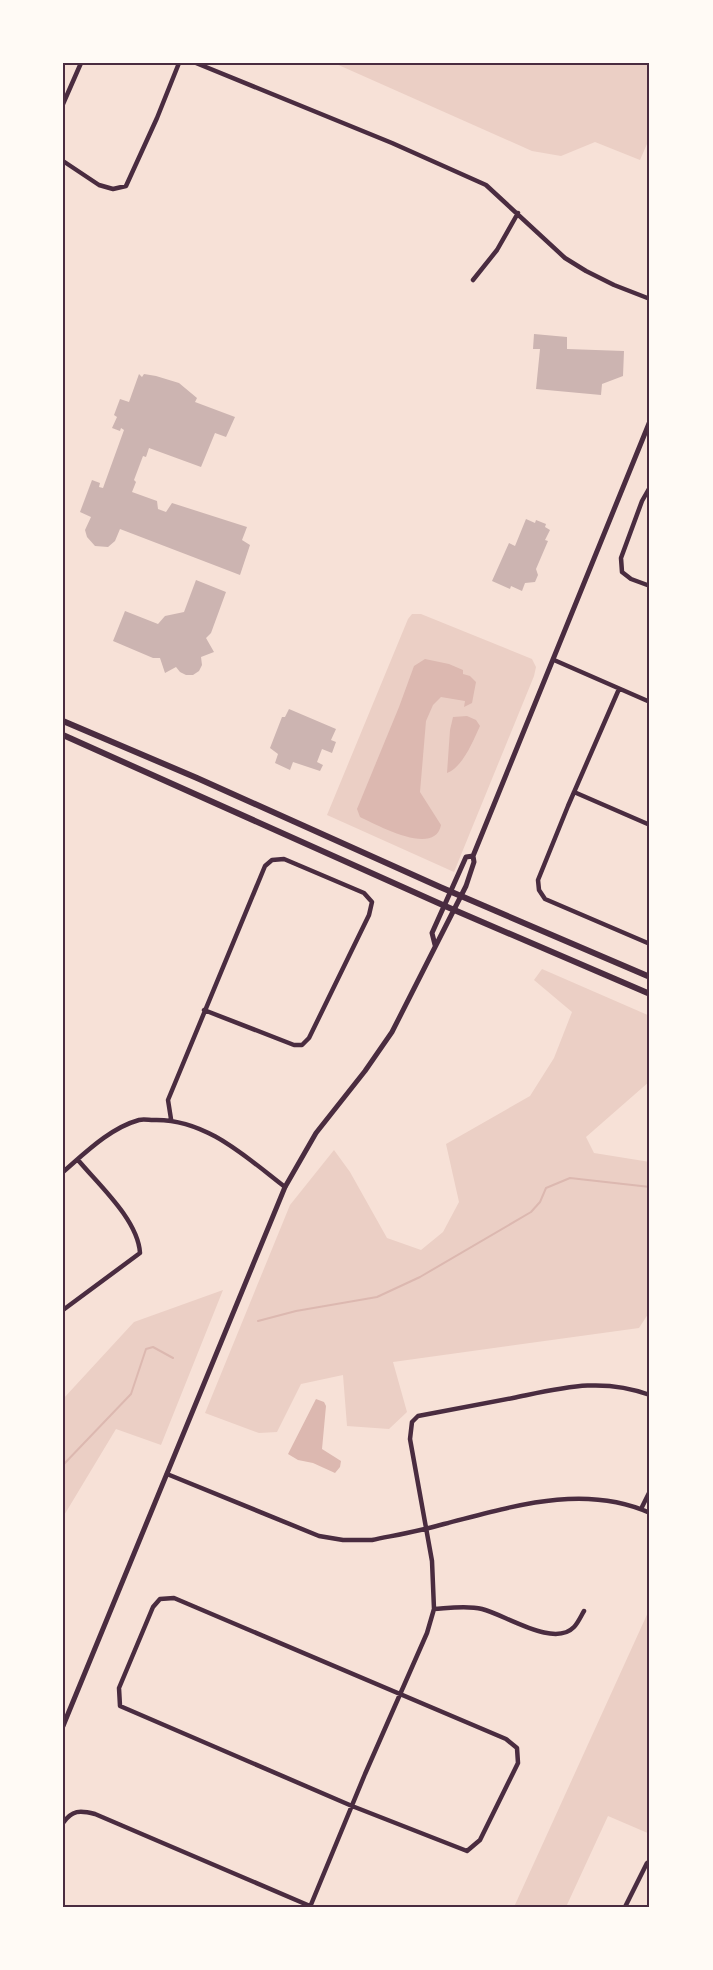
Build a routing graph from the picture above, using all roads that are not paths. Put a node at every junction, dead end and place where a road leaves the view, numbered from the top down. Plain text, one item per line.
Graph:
1 (81, 63) edge
2 (179, 63) edge
3 (196, 63) edge
4 (63, 105) edge
5 (63, 161) edge
6 (518, 213) junction
7 (473, 279) dead end
8 (650, 299) edge
9 (650, 421) edge
10 (650, 488) edge
11 (650, 586) edge
12 (554, 660) junction
13 (619, 689) junction
14 (650, 702) edge
15 (63, 721) edge
16 (63, 735) edge
17 (574, 792) junction
18 (650, 825) edge
19 (473, 856) junction
20 (451, 892) junction
21 (462, 897) junction
22 (445, 906) junction
23 (455, 910) junction
24 (650, 944) edge
25 (435, 945) junction
26 (650, 976) edge
27 (650, 994) edge
28 (204, 1010) junction
29 (171, 1119) junction
30 (78, 1160) junction
31 (63, 1172) edge
32 (285, 1187) junction
33 (63, 1310) edge
34 (650, 1395) edge
35 (167, 1474) junction
36 (650, 1491) edge
37 (641, 1509) junction
38 (650, 1513) edge
39 (426, 1529) junction
40 (434, 1609) junction
41 (584, 1611) dead end
42 (399, 1695) junction
43 (63, 1726) edge
44 (352, 1806) junction
45 (63, 1823) edge
46 (650, 1861) edge
47 (311, 1907) edge
48 (625, 1907) edge

1 - 4 street
2 - 5 street
3 - 6 street
6 - 7 street
6 - 8 street
9 - 12 street
10 - 11 street
12 - 13 street
12 - 19 street
13 - 14 street
13 - 17 street
15 - 20 main road
16 - 22 main road
17 - 18 street
17 - 24 street
19 - 20 street
19 - 21 street
20 - 21 main road
20 - 22 street
21 - 23 street
21 - 26 main road
22 - 23 main road
22 - 25 street
23 - 25 street
23 - 27 main road
25 - 32 street
28 - 28 street
28 - 29 street
29 - 30 street
29 - 32 street
30 - 31 street
30 - 33 street
32 - 35 street
34 - 39 street
35 - 39 street
35 - 43 street
36 - 37 street
37 - 38 street
37 - 39 street
39 - 40 street
40 - 41 street
40 - 42 street
42 - 44 street
42 - 44 street
42 - 44 street
44 - 47 street
45 - 47 street
46 - 48 street

